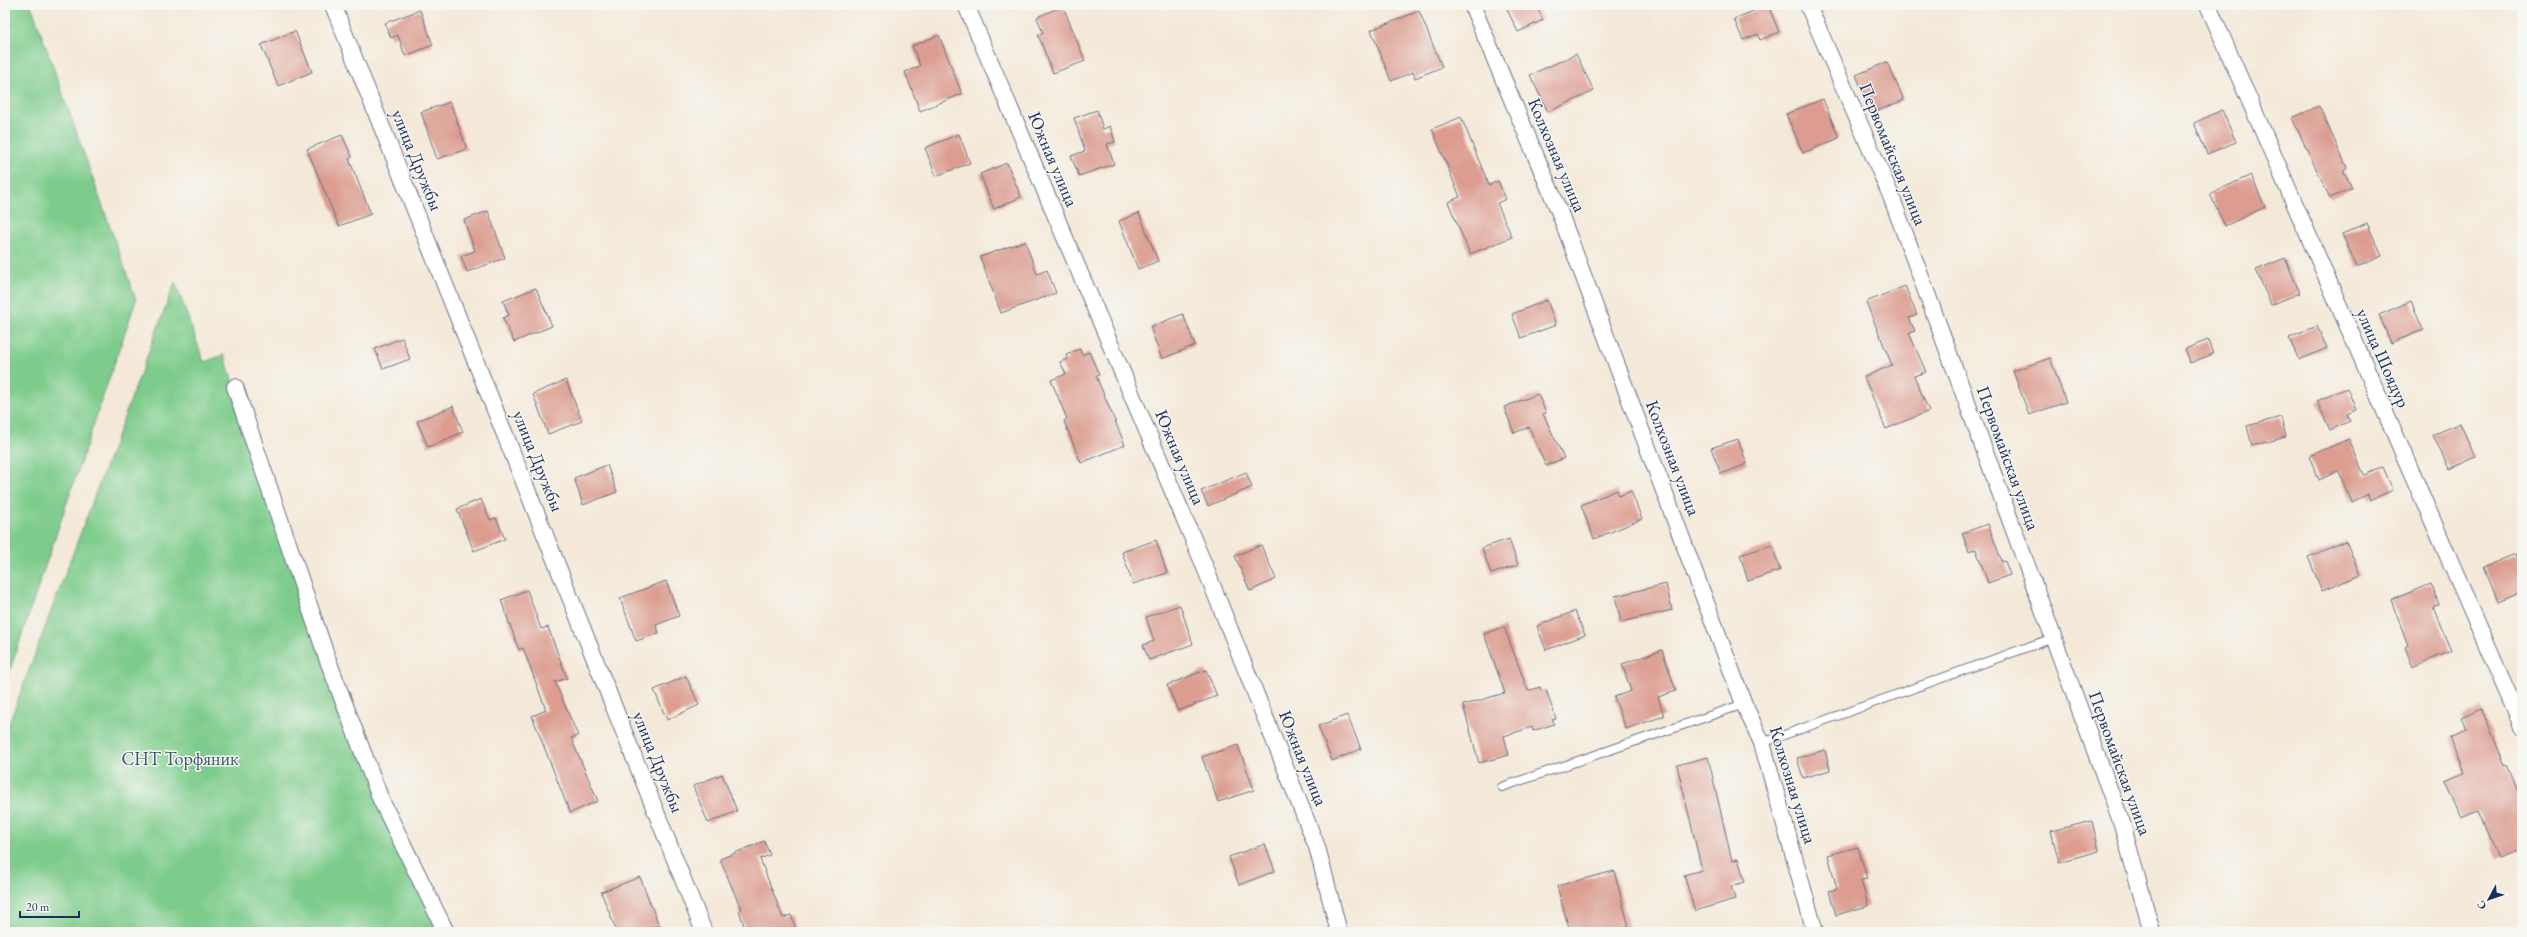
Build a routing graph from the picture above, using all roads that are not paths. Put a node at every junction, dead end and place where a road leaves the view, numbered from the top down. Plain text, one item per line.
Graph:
1 (333, 5) edge
2 (966, 5) edge
3 (1472, 5) edge
4 (1808, 5) edge
5 (2208, 5) edge
6 (235, 387) dead end
7 (2053, 638) junction
8 (1744, 704) junction
9 (2522, 726) edge
10 (1762, 743) junction
11 (1502, 787) dead end
12 (446, 932) edge
13 (704, 932) edge
14 (1339, 932) edge
15 (1815, 932) edge
16 (2152, 932) edge

1 - 13 street, улица Дружбы
2 - 14 street, Южная улица
3 - 8 street, Колхозная улица
4 - 7 street, Первомайская улица
5 - 9 street, улица Шоядур
6 - 12 street
7 - 10 lane
7 - 16 street, Первомайская улица
8 - 10 street, Колхозная улица
8 - 11 lane
10 - 15 street, Колхозная улица

